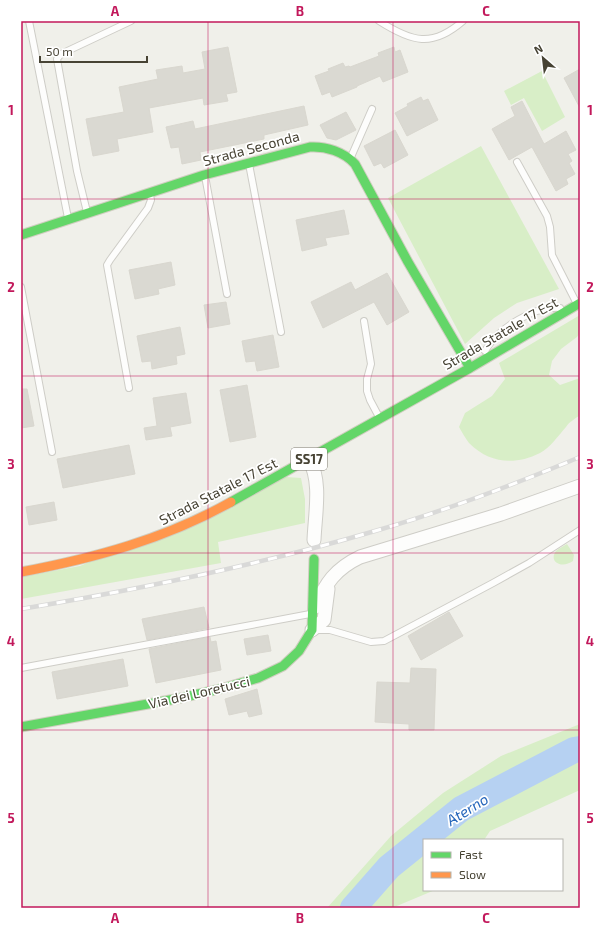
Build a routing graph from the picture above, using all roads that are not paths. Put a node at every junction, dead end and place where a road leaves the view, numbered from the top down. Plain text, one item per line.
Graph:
1 (29, 21) edge
2 (131, 21) edge
3 (379, 21) edge
4 (463, 21) edge
5 (372, 109) dead end
6 (351, 159) junction
7 (248, 162) junction
8 (517, 162) dead end
9 (204, 175) junction
10 (150, 193) junction
11 (88, 213) junction
12 (68, 220) junction
13 (21, 235) edge
14 (21, 287) edge
15 (227, 294) dead end
16 (576, 305) edge
17 (364, 321) dead end
18 (281, 332) dead end
19 (480, 362) junction
20 (470, 368) junction
21 (129, 388) dead end
22 (380, 418) junction
23 (52, 452) dead end
24 (309, 459) junction
25 (580, 486) edge
26 (580, 530) edge
27 (314, 540) dead end
28 (314, 559) dead end
29 (21, 572) edge
30 (334, 575) junction
31 (311, 614) junction
32 (312, 630) junction
33 (21, 668) edge
34 (21, 727) edge

1 - 12 lane
2 - 11 lane
3 - 4 lane
5 - 6 lane
6 - 7 street, Strada Seconda
6 - 20 street
7 - 9 street, Strada Seconda
7 - 18 lane
8 - 16 lane
9 - 10 street, Strada Seconda
9 - 15 lane
10 - 11 street, Strada Seconda
10 - 21 lane
11 - 12 street, Strada Seconda
12 - 13 street, Strada Seconda
14 - 23 lane
16 - 19 street, Strada Statale 17 Est / SS17
16 - 19 lane
17 - 22 lane
19 - 20 street, Strada Statale 17 Est / SS17
20 - 22 street, Strada Statale 17 Est / SS17
22 - 24 street, Strada Statale 17 Est / SS17
24 - 27 street
24 - 29 street, Strada Statale 17 Est / SS17
25 - 30 street
26 - 32 lane
28 - 31 street
30 - 31 street
30 - 32 street
31 - 32 street
31 - 33 lane
32 - 34 street, Via dei Loretucci

